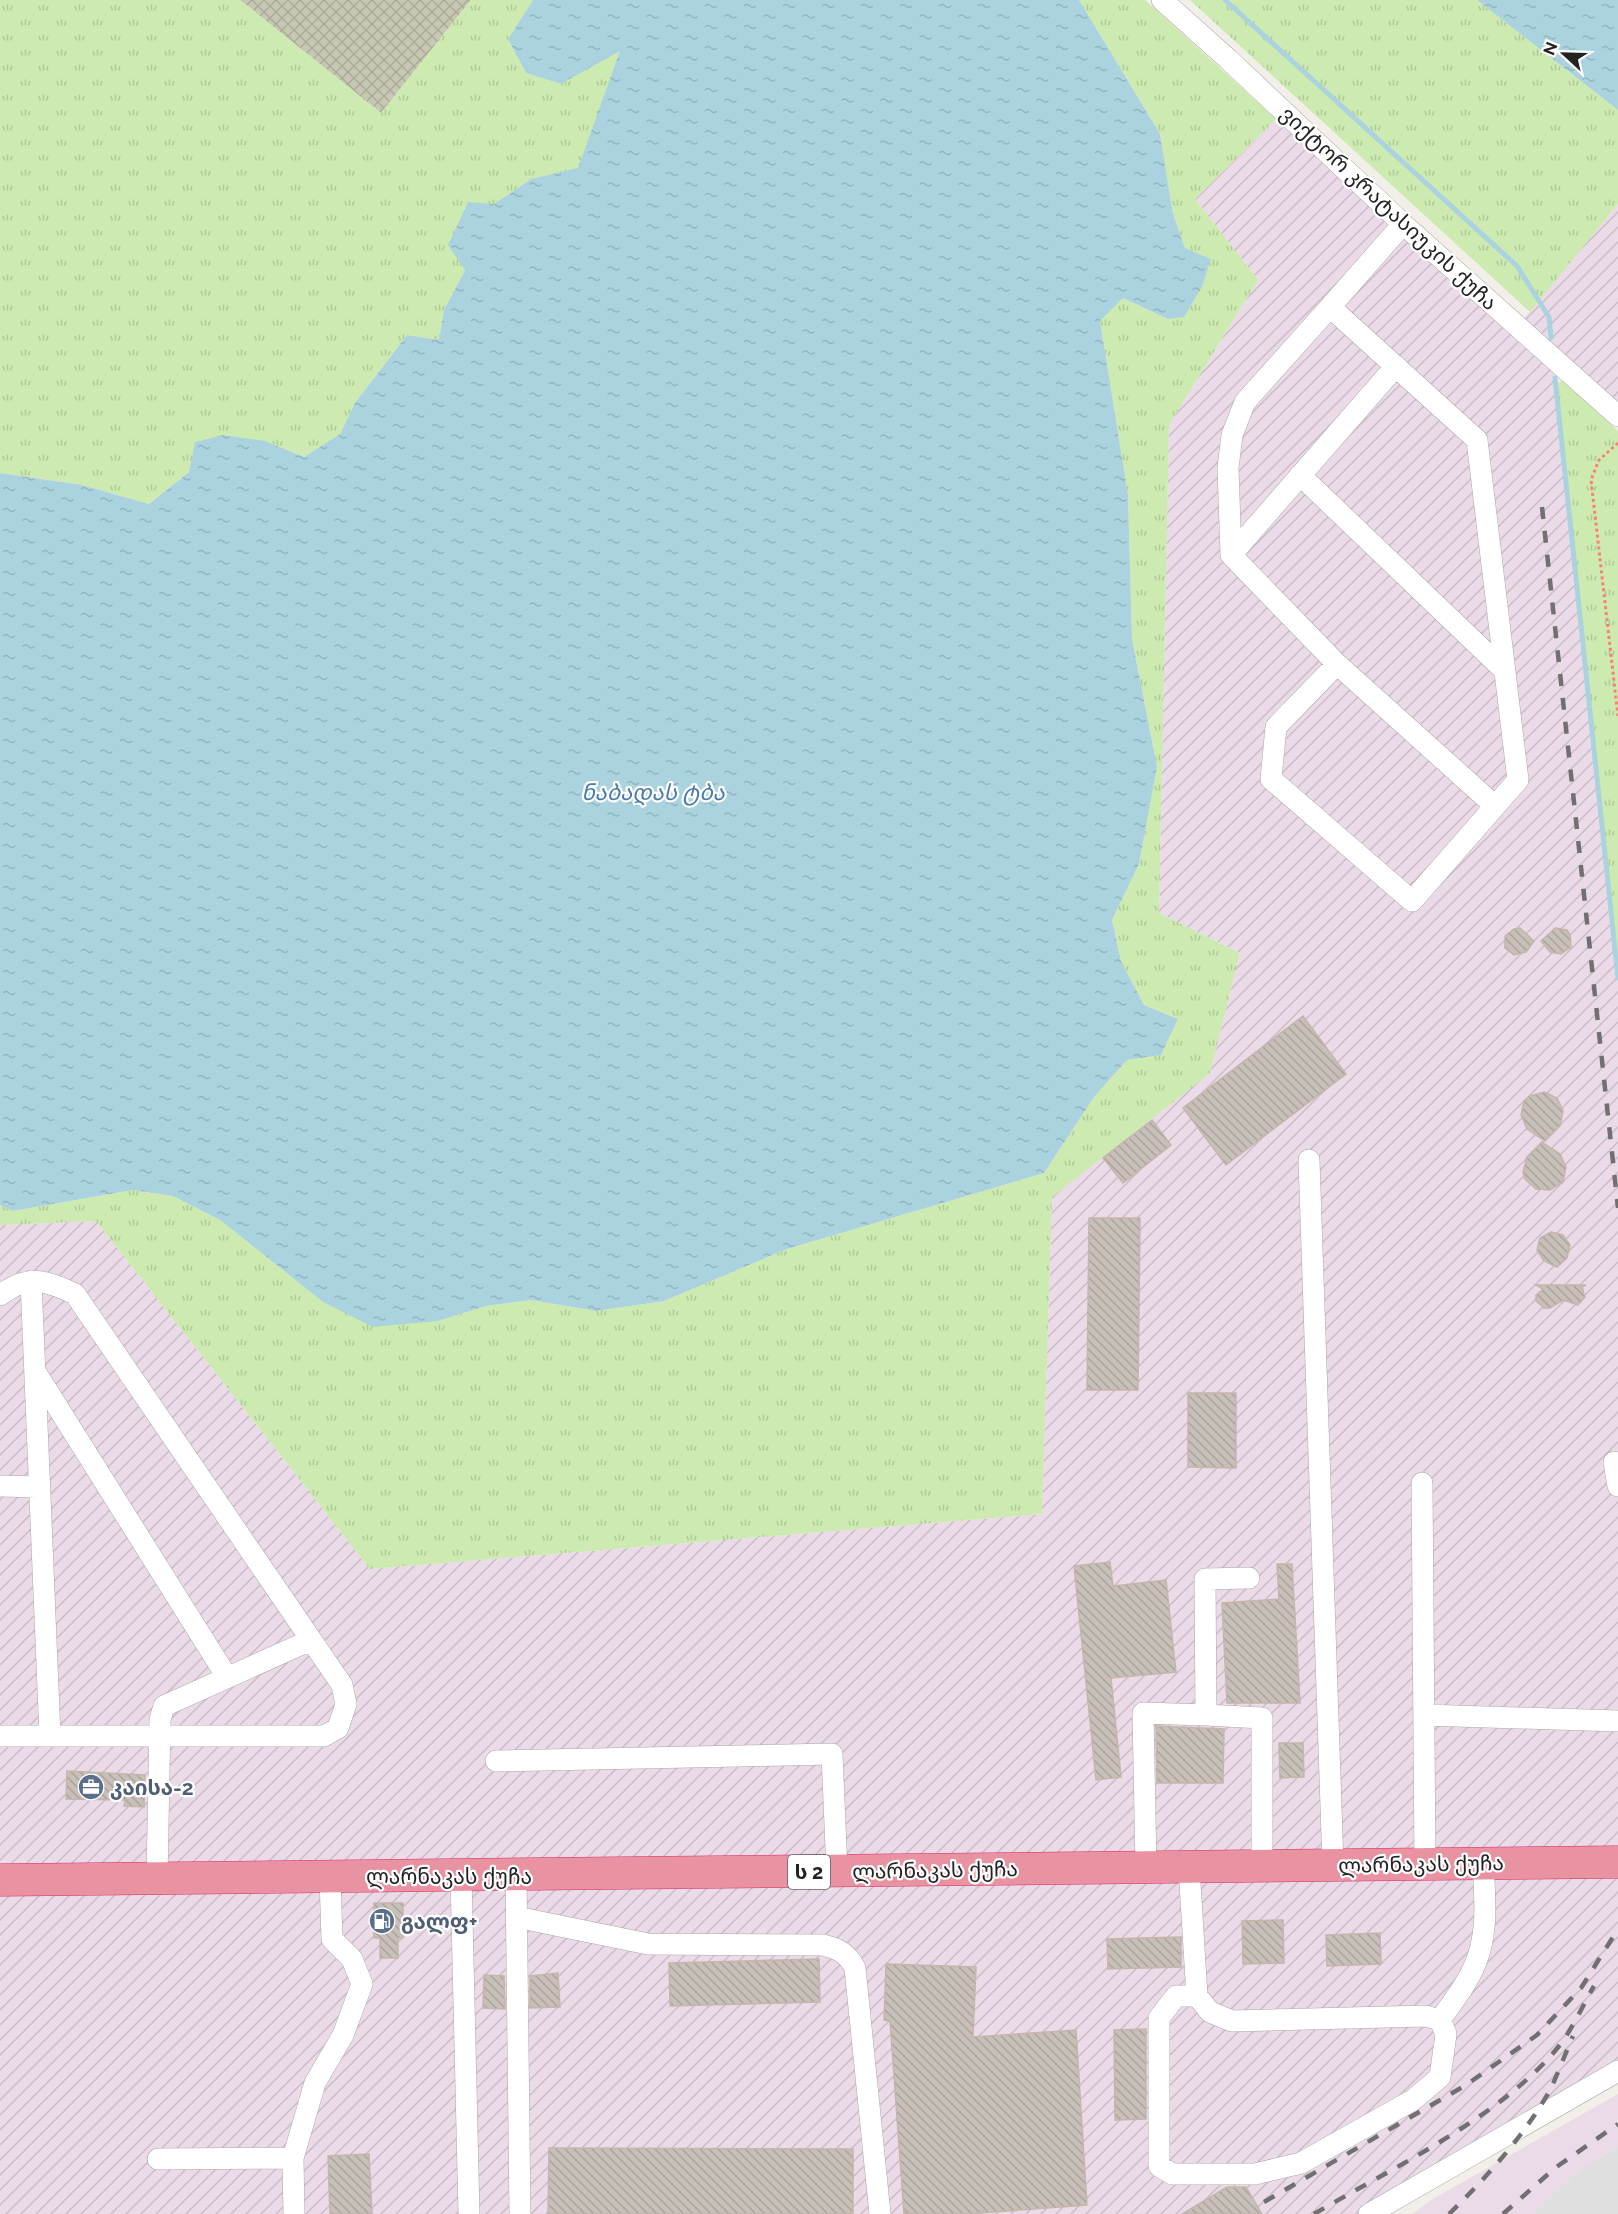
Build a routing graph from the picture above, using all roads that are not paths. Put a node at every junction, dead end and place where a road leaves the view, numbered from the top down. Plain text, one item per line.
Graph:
1 (1162, 0) edge
2 (1403, 224) junction
3 (1330, 307) junction
4 (1396, 366) junction
5 (1618, 416) edge
6 (1300, 474) junction
7 (1231, 555) junction
8 (1337, 664) junction
9 (1505, 670) junction
10 (1495, 806) junction
11 (1310, 1160) dead end
12 (31, 1281) junction
13 (0, 1295) edge
14 (34, 1371) junction
15 (1614, 1462) dead end
16 (1422, 1482) dead end
17 (0, 1486) edge
18 (1618, 1486) edge
19 (39, 1487) junction
20 (1248, 1578) dead end
21 (310, 1640) junction
22 (227, 1677) junction
23 (1206, 1715) junction
24 (1424, 1715) junction
25 (1618, 1721) edge
26 (0, 1736) edge
27 (50, 1736) junction
28 (159, 1737) junction
29 (496, 1761) dead end
30 (1618, 1862) edge
31 (1425, 1864) junction
32 (1483, 1864) junction
33 (1333, 1865) junction
34 (1262, 1866) junction
35 (1189, 1867) junction
36 (1146, 1868) junction
37 (837, 1871) junction
38 (461, 1876) junction
39 (516, 1876) junction
40 (330, 1877) junction
41 (157, 1879) junction
42 (0, 1880) edge
43 (516, 1917) junction
44 (1197, 1996) junction
45 (1440, 2020) junction
46 (1618, 2071) edge
47 (293, 2158) junction
48 (158, 2159) dead end
49 (294, 2214) edge
50 (469, 2214) edge
51 (520, 2214) edge
52 (880, 2214) edge
53 (1369, 2214) edge

1 - 2 street, ვიქტორ კრატასიუკის ქუჩა
2 - 3 street
2 - 5 street, ვიქტორ კრატასიუკის ქუჩა
3 - 4 street
3 - 7 street
4 - 6 street
4 - 9 street
6 - 7 street
6 - 9 street
7 - 8 street
8 - 10 street
8 - 10 street
9 - 10 street
11 - 33 street
12 - 13 street
12 - 14 street
12 - 21 street
14 - 19 street
14 - 22 street
15 - 18 street
16 - 24 street
17 - 19 street
19 - 27 street
20 - 23 street
21 - 22 street
21 - 28 street
22 - 28 street
23 - 34 street
23 - 36 street
24 - 25 street
24 - 31 street
26 - 27 street
27 - 28 street
28 - 41 street
29 - 37 street
30 - 32 highway, ლარნაკას ქუჩა / ს 2
31 - 32 highway, ლარნაკას ქუჩა / ს 2
31 - 33 highway, ლარნაკას ქუჩა / ს 2
32 - 45 street
33 - 34 highway, ლარნაკას ქუჩა / ს 2
34 - 35 highway, ლარნაკას ქუჩა / ს 2
35 - 36 highway, ლარნაკას ქუჩა / ს 2
35 - 44 street
36 - 37 highway, ლარნაკას ქუჩა / ს 2
37 - 39 highway, ლარნაკას ქუჩა / ს 2
38 - 39 highway, ლარნაკას ქუჩა / ს 2
38 - 40 highway, ლარნაკას ქუჩა / ს 2
38 - 50 street
39 - 43 street
40 - 41 highway, ლარნაკას ქუჩა / ს 2
40 - 47 street
41 - 42 highway, ლარნაკას ქუჩა / ს 2
43 - 51 street
43 - 52 street
44 - 45 street
44 - 45 street
46 - 53 street
47 - 48 street
47 - 49 street

